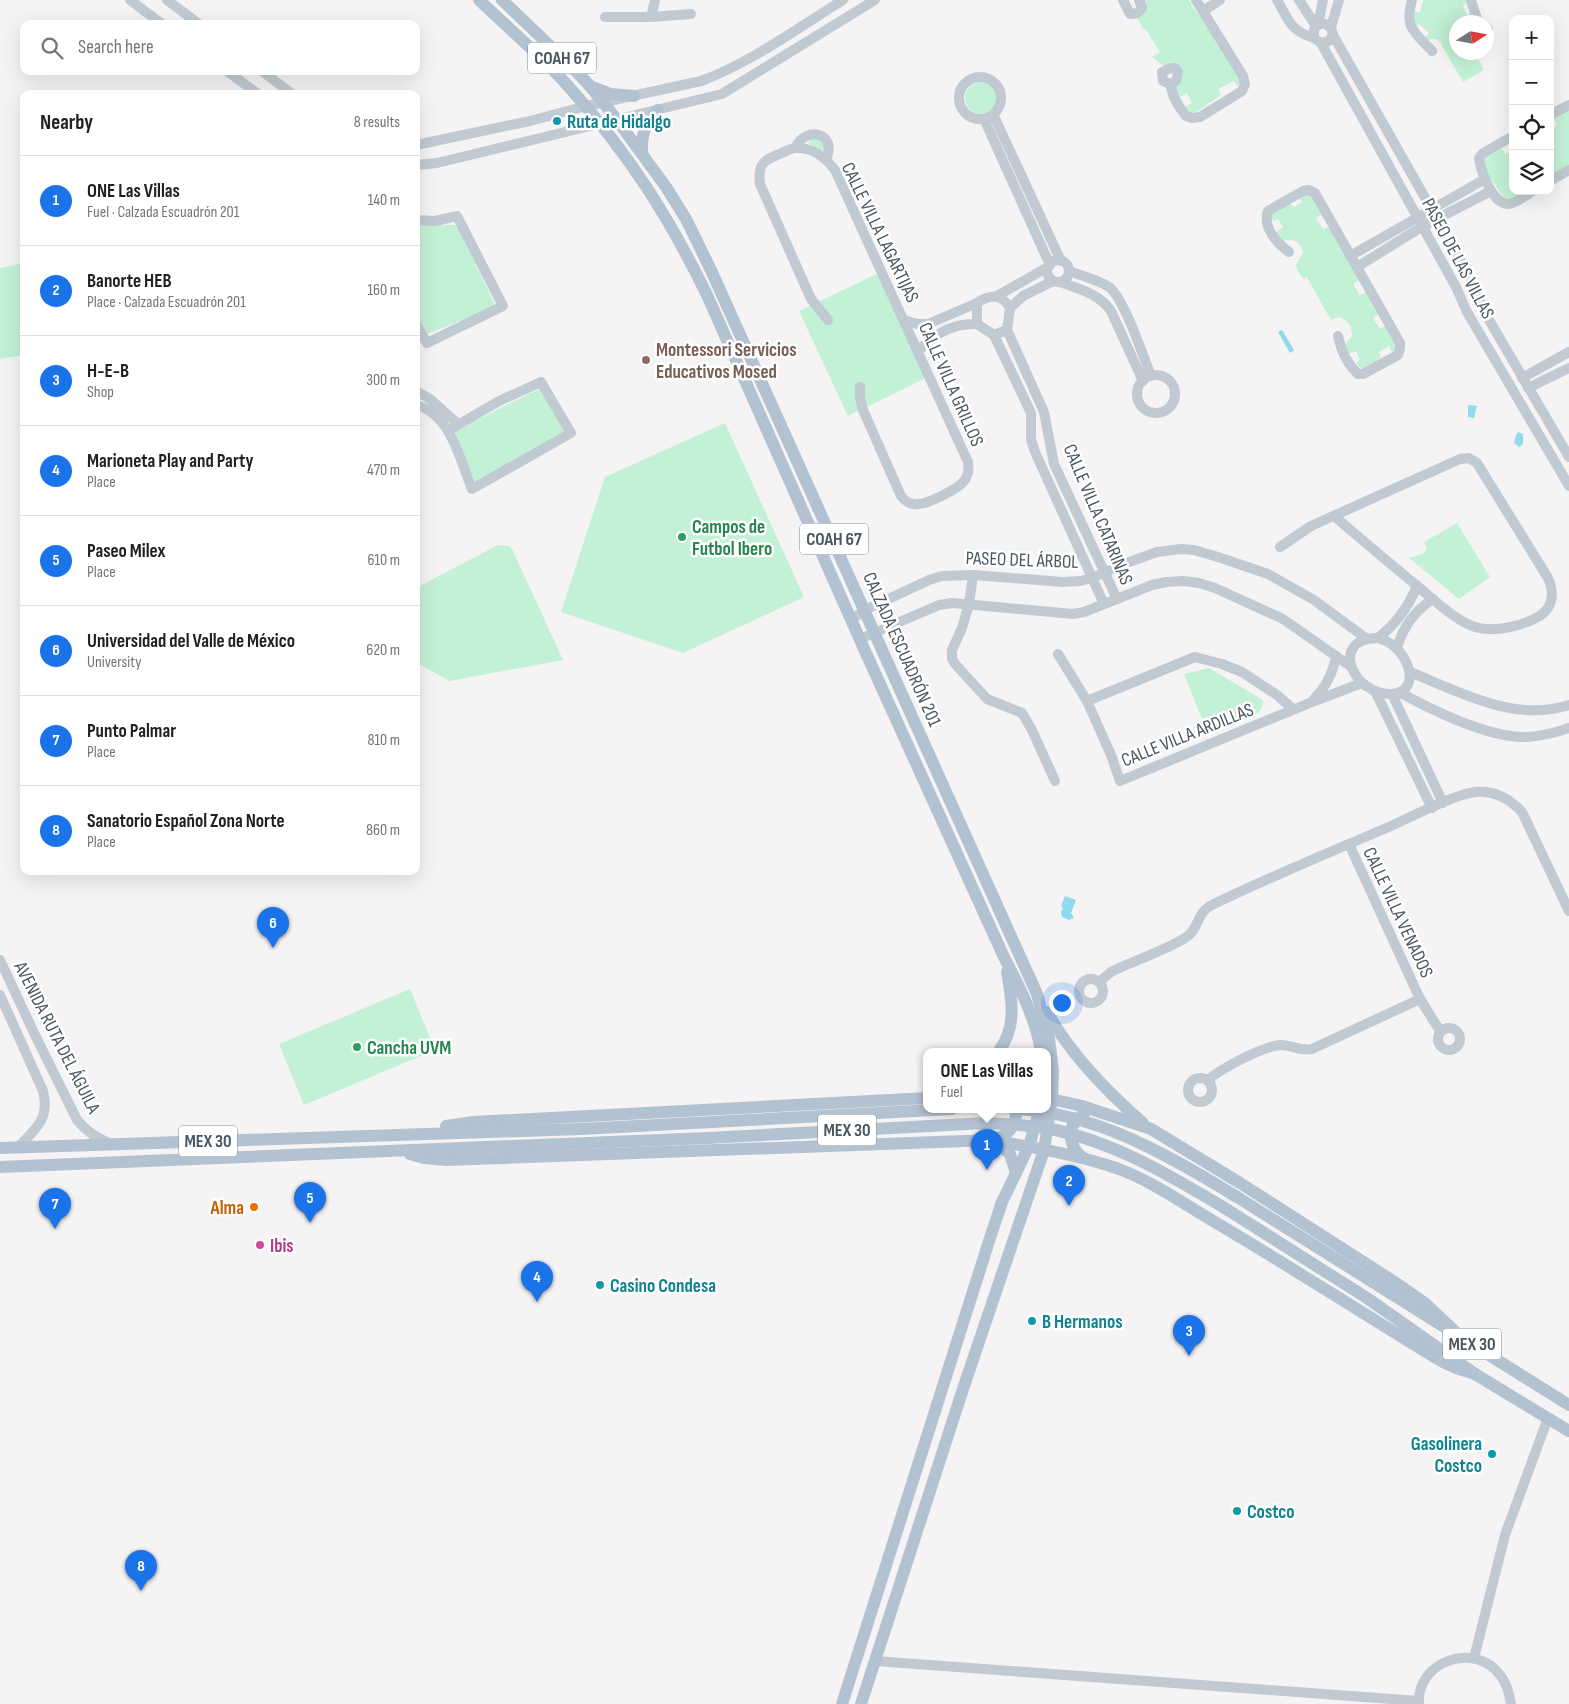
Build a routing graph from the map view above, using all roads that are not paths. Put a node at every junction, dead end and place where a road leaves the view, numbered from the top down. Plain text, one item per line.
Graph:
1 (130, 0) edge
2 (167, 0) edge
3 (479, 0) edge
4 (502, 0) edge
5 (655, 0) edge
6 (843, 0) edge
7 (875, 0) edge
8 (1124, 0) edge
9 (1138, 0) edge
10 (1198, 0) edge
11 (1220, 0) edge
12 (1277, 0) edge
13 (1299, 0) edge
14 (1323, 0) edge
15 (1339, 0) edge
16 (1412, 0) edge
17 (1471, 0) edge
18 (1203, 11) junction
19 (691, 14) dead end
20 (1476, 15) edge
21 (605, 17) dead end
22 (651, 18) junction
23 (157, 20) edge
24 (194, 20) edge
25 (843, 20) junction
26 (1317, 26) junction
27 (1332, 31) junction
28 (1318, 41) junction
29 (1432, 51) dead end
30 (232, 75) edge
31 (267, 75) edge
32 (1171, 84) dead end
33 (590, 86) junction
34 (253, 90) edge
35 (287, 90) edge
36 (634, 96) junction
37 (603, 103) junction
38 (1569, 105) edge
39 (586, 106) junction
40 (658, 110) junction
41 (1554, 113) edge
42 (617, 120) junction
43 (602, 124) junction
44 (1509, 138) edge
45 (420, 144) edge
46 (795, 148) junction
47 (642, 153) junction
48 (826, 159) junction
49 (420, 165) edge
50 (1569, 170) edge
51 (1485, 179) junction
52 (1554, 179) edge
53 (1491, 191) junction
54 (1462, 192) junction
55 (1525, 195) edge
56 (1469, 202) junction
57 (1432, 208) junction
58 (1417, 216) junction
59 (1437, 218) junction
60 (420, 220) edge
61 (1423, 226) junction
62 (1289, 252) dead end
63 (1350, 256) junction
64 (1061, 260) junction
65 (1049, 266) junction
66 (1357, 267) junction
67 (1069, 270) junction
68 (1057, 281) junction
69 (998, 296) junction
70 (977, 303) junction
71 (1010, 308) junction
72 (828, 320) dead end
73 (904, 320) junction
74 (977, 324) junction
75 (1007, 330) junction
76 (420, 331) edge
77 (994, 335) junction
78 (1338, 336) dead end
79 (918, 351) junction
80 (1569, 352) edge
81 (1557, 359) junction
82 (1566, 369) edge
83 (1522, 378) junction
84 (860, 388) dead end
85 (1528, 388) junction
86 (424, 404) edge
87 (458, 424) junction
88 (449, 430) junction
89 (1569, 457) edge
90 (1569, 486) edge
91 (1334, 516) junction
92 (1280, 547) dead end
93 (1104, 573) junction
94 (974, 575) junction
95 (1092, 578) junction
96 (1417, 586) junction
97 (1116, 599) junction
98 (1433, 599) junction
99 (969, 604) junction
100 (1104, 604) junction
101 (865, 610) junction
102 (1406, 617) junction
103 (852, 620) junction
104 (875, 632) junction
105 (1378, 638) junction
106 (860, 639) junction
107 (1367, 639) junction
108 (1397, 648) junction
109 (1058, 654) dead end
110 (1336, 656) junction
111 (1350, 666) junction
112 (1410, 672) junction
113 (1362, 683) junction
114 (1375, 691) junction
115 (1395, 693) junction
116 (1087, 701) junction
117 (1312, 702) junction
118 (1569, 705) edge
119 (1293, 709) junction
120 (1569, 728) edge
121 (1422, 758) junction
122 (1411, 764) junction
123 (1055, 781) dead end
124 (1443, 803) junction
125 (1432, 808) junction
126 (1349, 844) junction
127 (1569, 910) edge
128 (1003, 955) junction
129 (0, 960) edge
130 (1099, 982) dead end
131 (1038, 994) junction
132 (0, 995) edge
133 (1420, 1000) junction
134 (1440, 1031) dead end
135 (1001, 1048) edge
136 (1040, 1048) edge
137 (1051, 1048) edge
138 (1051, 1049) edge
139 (1208, 1080) dead end
140 (1051, 1092) edge
141 (923, 1098) edge
142 (1051, 1099) edge
143 (923, 1110) edge
144 (1096, 1110) junction
145 (1014, 1113) edge
146 (1039, 1113) edge
147 (1042, 1113) edge
148 (1048, 1113) edge
149 (1151, 1129) junction
150 (417, 1133) junction
151 (994, 1141) junction
152 (112, 1145) junction
153 (1029, 1146) junction
154 (18, 1147) junction
155 (0, 1148) edge
156 (1044, 1150) junction
157 (400, 1151) junction
158 (1064, 1154) junction
159 (1083, 1158) junction
160 (0, 1167) edge
161 (1038, 1167) junction
162 (1015, 1174) junction
163 (1033, 1181) junction
164 (1461, 1337) junction
165 (1475, 1374) junction
166 (1569, 1405) edge
167 (1548, 1418) junction
168 (1569, 1431) edge
169 (1474, 1658) junction
170 (874, 1661) junction
171 (1419, 1702) edge
172 (842, 1704) edge
173 (861, 1704) edge
174 (1511, 1704) edge

1 - 23 street
2 - 24 street
3 - 39 main road, CALZADA ESCUADRÓN 201 / COAH 67
4 - 33 main road, CALZADA ESCUADRÓN 201 / COAH 67
5 - 22 street
6 - 25 street
6 - 36 street
7 - 25 street
8 - 9 street
10 - 18 street
11 - 18 street
12 - 28 street
13 - 26 street
14 - 26 street
15 - 27 street
16 - 29 street
17 - 20 street
18 - 32 street
19 - 22 street
21 - 22 street
25 - 40 street
26 - 27 street
26 - 28 street
27 - 28 street
27 - 57 street, PASEO DE LAS VILLAS
28 - 58 street, PASEO DE LAS VILLAS
30 - 34 street
31 - 35 street
33 - 36 main road
33 - 37 main road, CALZADA ESCUADRÓN 201 / COAH 67
36 - 37 street
37 - 39 street
37 - 42 main road, CALZADA ESCUADRÓN 201 / COAH 67
38 - 41 street
39 - 43 main road, CALZADA ESCUADRÓN 201 / COAH 67
39 - 45 street
40 - 42 street
40 - 47 main road
42 - 43 street
42 - 47 main road, CALZADA ESCUADRÓN 201 / COAH 67
43 - 49 street
43 - 103 main road, CALZADA ESCUADRÓN 201 / COAH 67
44 - 51 street
46 - 48 street, CALLE VILLA LAGARTIJAS
46 - 48 street, CALLE VILLA LAGARTIJAS
46 - 72 street, CALLE VILLA LAGARTIJAS
47 - 101 main road, CALZADA ESCUADRÓN 201 / COAH 67
48 - 73 street, CALLE VILLA LAGARTIJAS
50 - 52 street
51 - 53 street
51 - 54 street
53 - 55 street
53 - 56 street
54 - 56 street
54 - 57 street
56 - 59 street
57 - 58 street
57 - 59 street, PASEO DE LAS VILLAS
58 - 61 street, PASEO DE LAS VILLAS
58 - 63 street
59 - 61 street
59 - 83 street, PASEO DE LAS VILLAS
60 - 76 street
61 - 66 street
61 - 90 street, PASEO DE LAS VILLAS
62 - 63 street
63 - 66 street
64 - 65 street
64 - 65 street
64 - 67 street
65 - 68 street
65 - 69 street
66 - 78 street
67 - 68 street
67 - 68 street
68 - 71 street
69 - 70 street
69 - 71 street
70 - 73 street
70 - 74 street
71 - 75 street
73 - 79 street, CALLE VILLA GRILLOS
74 - 77 street
74 - 79 street
75 - 77 street
75 - 93 street, CALLE VILLA CATARINAS
77 - 95 street, CALLE VILLA CATARINAS
79 - 84 street, CALLE VILLA GRILLOS
80 - 81 street
81 - 82 street
81 - 83 street
82 - 85 street
83 - 85 street, PASEO DE LAS VILLAS
85 - 89 street, PASEO DE LAS VILLAS
86 - 87 street
86 - 88 street
87 - 88 street
87 - 88 street
91 - 92 street
91 - 96 street
91 - 98 street
93 - 95 street, PASEO DEL ÁRBOL
93 - 97 street, CALLE VILLA CATARINAS
93 - 107 street, PASEO DEL ÁRBOL
94 - 95 street, PASEO DEL ÁRBOL
94 - 99 street
94 - 101 street, PASEO DEL ÁRBOL
95 - 100 street, CALLE VILLA CATARINAS
96 - 98 street
96 - 102 street
97 - 100 street
97 - 110 street
98 - 102 street
99 - 100 street
99 - 104 street
99 - 123 street
101 - 103 street, PASEO DEL ÁRBOL
101 - 104 main road, CALZADA ESCUADRÓN 201 / COAH 67
102 - 105 street
102 - 108 street
103 - 106 main road, CALZADA ESCUADRÓN 201 / COAH 67
104 - 106 street
104 - 131 main road, CALZADA ESCUADRÓN 201 / COAH 67
105 - 107 street
105 - 108 street
106 - 128 main road, CALZADA ESCUADRÓN 201 / COAH 67
107 - 111 street
108 - 112 street
109 - 116 street, CALLE VILLA ARDILLAS
110 - 111 street
110 - 117 street
111 - 113 street
112 - 115 street
112 - 118 street
113 - 114 street
113 - 117 street, CALLE VILLA ARDILLAS
114 - 115 street
114 - 122 street
115 - 120 street
115 - 121 street
116 - 119 street, CALLE VILLA ARDILLAS
116 - 119 street, CALLE VILLA ARDILLAS
117 - 119 street, CALLE VILLA ARDILLAS
121 - 122 street
121 - 124 street
122 - 125 street
124 - 125 street, CALLE VILLA VENADOS
124 - 127 street, CALLE VILLA VENADOS
125 - 126 street, CALLE VILLA VENADOS
126 - 130 street, CALLE VILLA VENADOS
126 - 133 street, CALLE VILLA VENADOS
128 - 135 main road
128 - 136 main road, CALZADA ESCUADRÓN 201 / COAH 67
129 - 152 street, AVENIDA RUTA DEL ÁGUILA
131 - 137 main road, CALZADA ESCUADRÓN 201 / COAH 67
131 - 149 main road
132 - 154 street, AVENIDA RUTA DEL ÁGUILA
133 - 134 street
133 - 139 street, CALLE VILLA VENADOS
138 - 140 main road, CALZADA ESCUADRÓN 201 / COAH 67
141 - 150 main road
142 - 144 main road
143 - 150 main road, MEX 30
144 - 149 main road
144 - 159 main road
145 - 151 main road
146 - 153 main road
147 - 164 main road, MEX 30, bridge
148 - 156 main road, CALZADA ESCUADRÓN 201 / COAH 67
149 - 164 main road
150 - 152 main road, MEX 30
151 - 153 main road
151 - 157 main road
151 - 162 main road
152 - 154 main road, MEX 30
153 - 156 main road
153 - 162 main road
154 - 155 main road, MEX 30
156 - 158 main road
156 - 161 main road, COAH 67
157 - 160 main road, MEX 30
157 - 165 main road, MEX 30, bridge
158 - 159 main road
158 - 161 main road
159 - 165 main road
161 - 163 main road, COAH 67
162 - 163 main road
162 - 172 main road
163 - 170 main road, COAH 67
164 - 166 main road, MEX 30
165 - 167 main road, MEX 30
167 - 168 main road, MEX 30
167 - 169 street
169 - 171 street
169 - 174 street
170 - 171 street
170 - 173 main road, COAH 67

